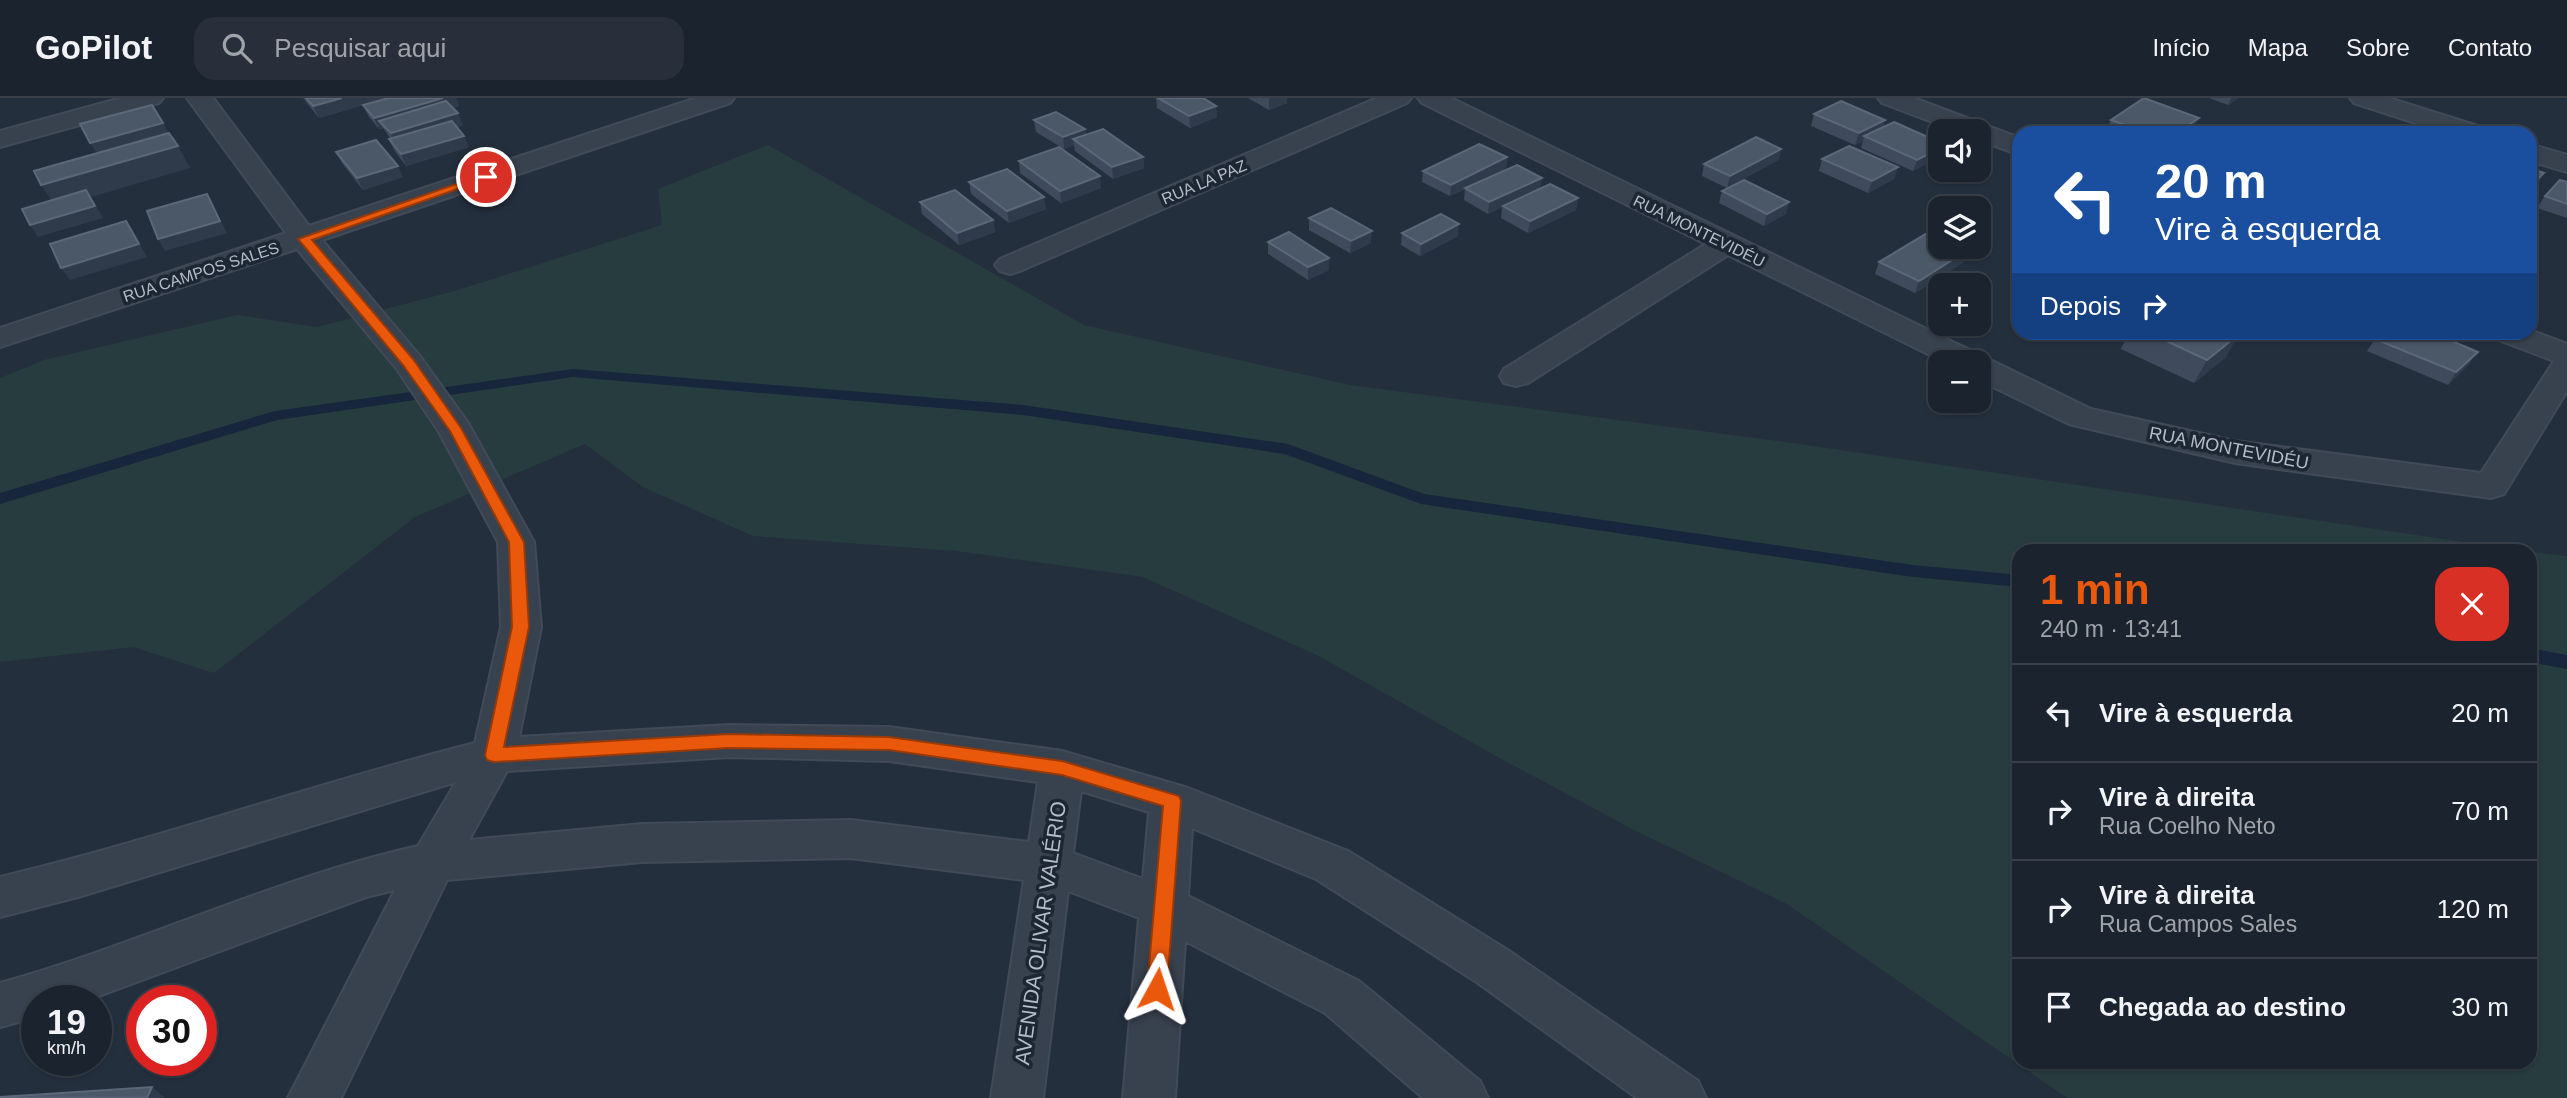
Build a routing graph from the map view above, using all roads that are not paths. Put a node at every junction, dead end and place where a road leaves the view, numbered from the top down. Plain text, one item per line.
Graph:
1 (150, 98) edge
2 (200, 98) edge
3 (721, 98) edge
4 (1398, 98) edge
5 (1431, 98) edge
6 (1891, 98) edge
7 (2363, 98) edge
8 (1947, 119) edge
9 (2450, 126) edge
10 (1991, 136) edge
11 (0, 139) edge
12 (2012, 144) edge
13 (2537, 154) edge
14 (2567, 164) edge
15 (304, 239) junction
16 (1726, 244) junction
17 (1010, 265) dead end
18 (0, 338) edge
19 (2528, 340) edge
20 (1944, 350) edge
21 (2567, 355) edge
22 (2567, 365) edge
23 (1991, 374) edge
24 (1517, 376) dead end
25 (494, 755) junction
26 (1062, 768) junction
27 (1172, 801) junction
28 (433, 862) junction
29 (1050, 864) junction
30 (0, 897) edge
31 (1164, 907) junction
32 (0, 1004) edge
33 (314, 1098) edge
34 (1017, 1098) edge
35 (1149, 1098) edge
36 (1462, 1098) edge
37 (1681, 1098) edge

1 - 11 street
2 - 15 street
3 - 15 street, RUA CAMPOS SALES
4 - 17 street, RUA LA PAZ
5 - 16 street, RUA MONTEVIDÉU
6 - 8 street
7 - 9 street
10 - 12 street
13 - 14 street
15 - 18 street, RUA CAMPOS SALES
15 - 25 street
16 - 20 street, RUA MONTEVIDÉU
16 - 24 street
19 - 21 street
22 - 23 street, RUA MONTEVIDÉU
25 - 26 street
25 - 28 street
25 - 30 street
26 - 27 street
26 - 29 street, AVENIDA OLIVAR VALÉRIO
27 - 31 street
27 - 37 street
28 - 29 street
28 - 32 street
28 - 33 street
29 - 31 street
29 - 34 street, AVENIDA OLIVAR VALÉRIO
31 - 35 street
31 - 36 street

